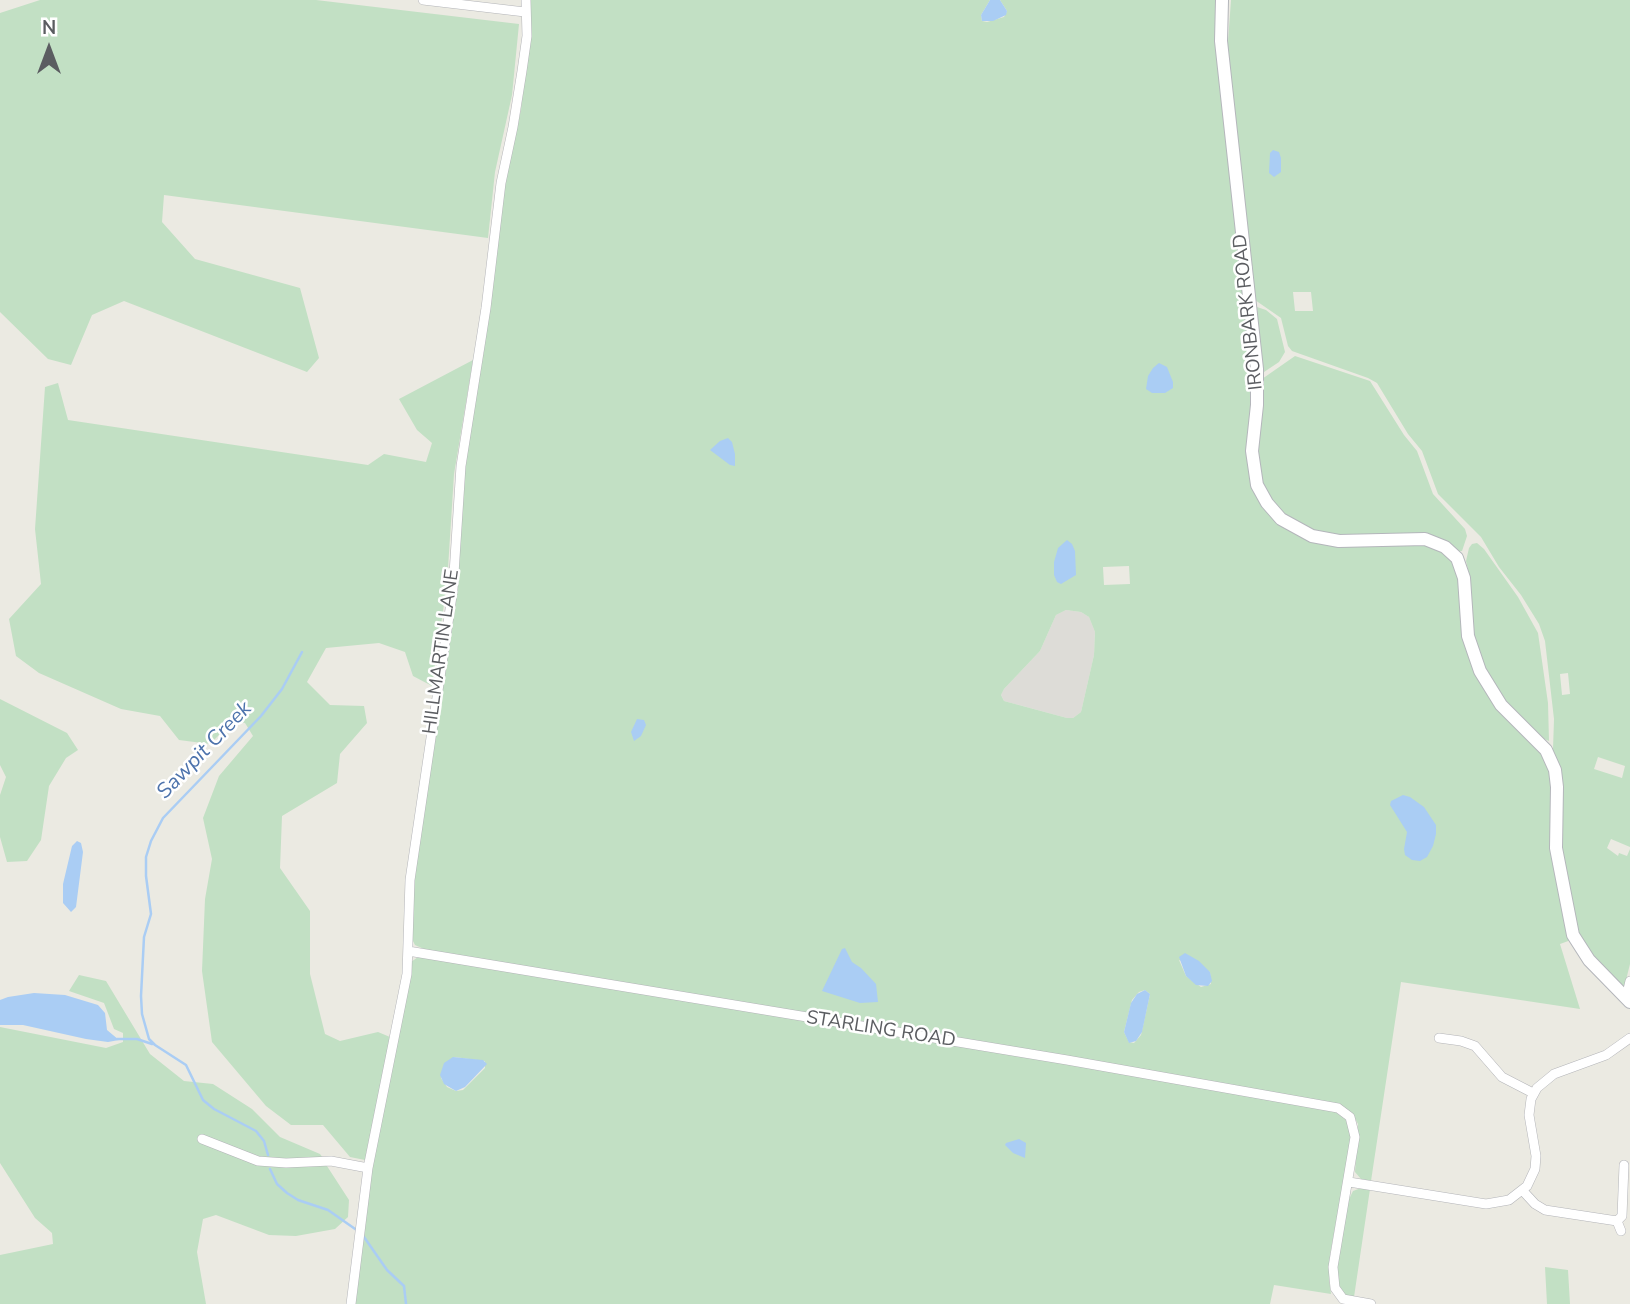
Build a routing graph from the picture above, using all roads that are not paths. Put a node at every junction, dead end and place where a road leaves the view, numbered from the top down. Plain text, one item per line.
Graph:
1 (423, 0) edge
2 (526, 0) edge
3 (1222, 0) edge
4 (525, 12) junction
5 (408, 951) junction
6 (1630, 981) edge
7 (1628, 1000) edge
8 (1439, 1038) dead end
9 (1630, 1038) edge
10 (1533, 1093) junction
11 (202, 1139) dead end
12 (1624, 1165) dead end
13 (368, 1168) junction
14 (1349, 1182) junction
15 (1523, 1191) junction
16 (1617, 1221) junction
17 (1621, 1231) dead end
18 (1341, 1301) edge
19 (351, 1304) edge
20 (1371, 1304) edge

1 - 4 street
2 - 4 street, HILLMARTIN LANE
3 - 7 street, IRONBARK ROAD
4 - 5 street, HILLMARTIN LANE
5 - 13 street, HILLMARTIN LANE
5 - 14 street, STARLING ROAD
6 - 7 street
8 - 10 street
9 - 10 street
10 - 15 street
11 - 13 street
12 - 16 street
13 - 19 street, HILLMARTIN LANE
14 - 15 street
14 - 18 street
15 - 16 street
16 - 17 street
18 - 20 street

